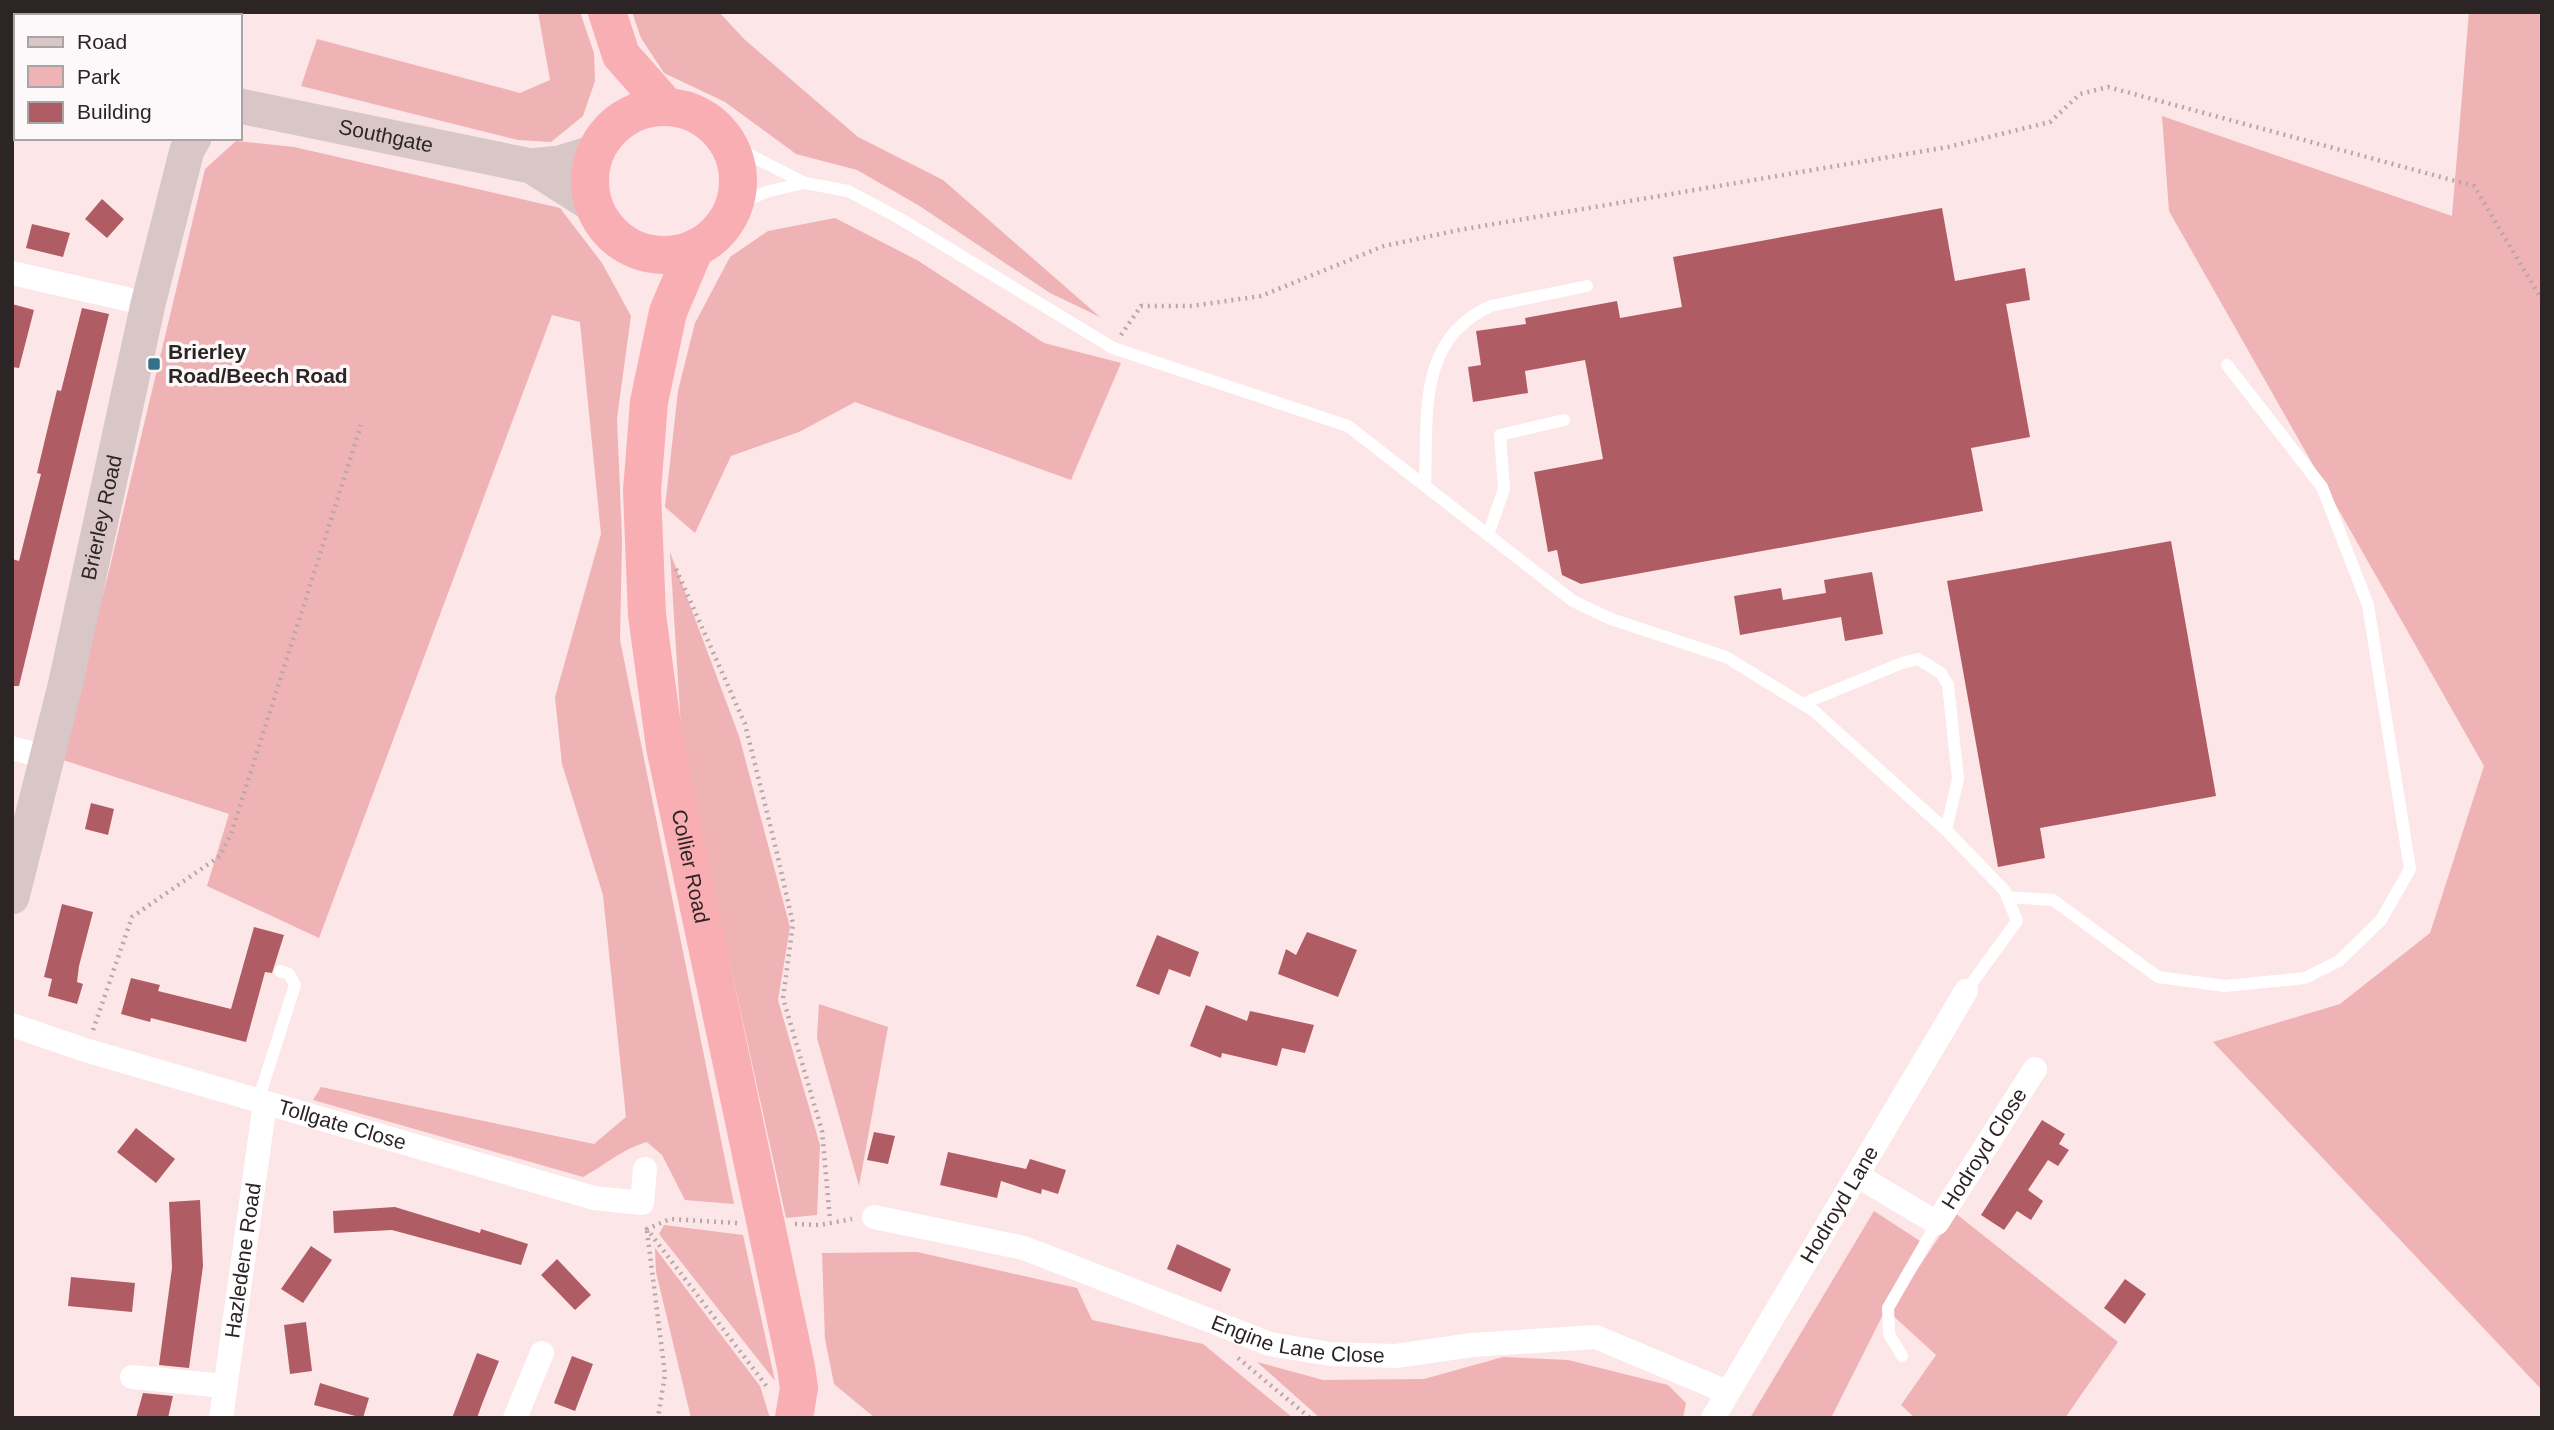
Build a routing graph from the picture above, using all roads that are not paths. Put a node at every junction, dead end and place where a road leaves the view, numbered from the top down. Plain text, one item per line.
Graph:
1 (607, 12) edge
2 (621, 55) junction
3 (242, 106) edge
4 (666, 106) junction
5 (193, 140) edge
6 (601, 143) junction
7 (728, 144) junction
8 (531, 166) junction
9 (805, 183) junction
10 (733, 205) junction
11 (594, 206) junction
12 (695, 248) junction
13 (643, 252) junction
14 (12, 273) edge
15 (1587, 286) dead end
16 (148, 304) junction
17 (661, 340) junction
18 (2227, 365) dead end
19 (1564, 420) dead end
20 (1425, 486) junction
21 (1488, 535) junction
22 (1802, 704) junction
23 (12, 748) edge
24 (47, 757) junction
25 (1946, 830) junction
26 (12, 897) edge
27 (2007, 897) junction
28 (280, 971) dead end
29 (1966, 991) joint
30 (12, 1025) edge
31 (2035, 1069) dead end
32 (262, 1102) junction
33 (645, 1169) dead end
34 (1858, 1176) junction
35 (874, 1217) road end
36 (1937, 1223) junction
37 (542, 1353) dead end
38 (1902, 1356) dead end
39 (132, 1377) dead end
40 (225, 1386) junction
41 (1727, 1392) junction
42 (789, 1401) edge
43 (221, 1418) edge
44 (515, 1418) edge
45 (823, 1418) edge
46 (1713, 1418) edge

1 - 2 highway
2 - 4 highway
2 - 6 highway
3 - 8 street, Southgate
4 - 6 highway
4 - 7 highway
5 - 16 street, Brierley Road
6 - 8 street, Southgate
6 - 11 highway
7 - 9 lane
7 - 10 highway
8 - 11 street, Southgate
9 - 10 lane
9 - 20 lane
10 - 12 highway
11 - 13 highway
12 - 13 highway
12 - 17 highway, Collier Road
13 - 17 highway, Collier Road
14 - 16 street
15 - 20 lane
16 - 24 street, Brierley Road
17 - 42 highway, Collier Road
18 - 27 lane
19 - 21 lane
20 - 21 lane
21 - 22 lane
22 - 25 lane
22 - 25 lane
23 - 24 street
24 - 26 street, Brierley Road
25 - 27 lane
27 - 29 lane
28 - 32 lane
29 - 34 street, Hodroyd Lane
30 - 32 street, Tollgate Close
31 - 36 street, Hodroyd Close
32 - 33 street, Tollgate Close
32 - 40 street, Hazledene Road
34 - 36 street, Hodroyd Close
34 - 41 street, Hodroyd Lane
35 - 41 street, Engine Lane Close
36 - 38 lane
37 - 44 street
39 - 40 street
40 - 43 street, Hazledene Road
41 - 46 street, Hodroyd Lane
42 - 45 highway, Collier Road

